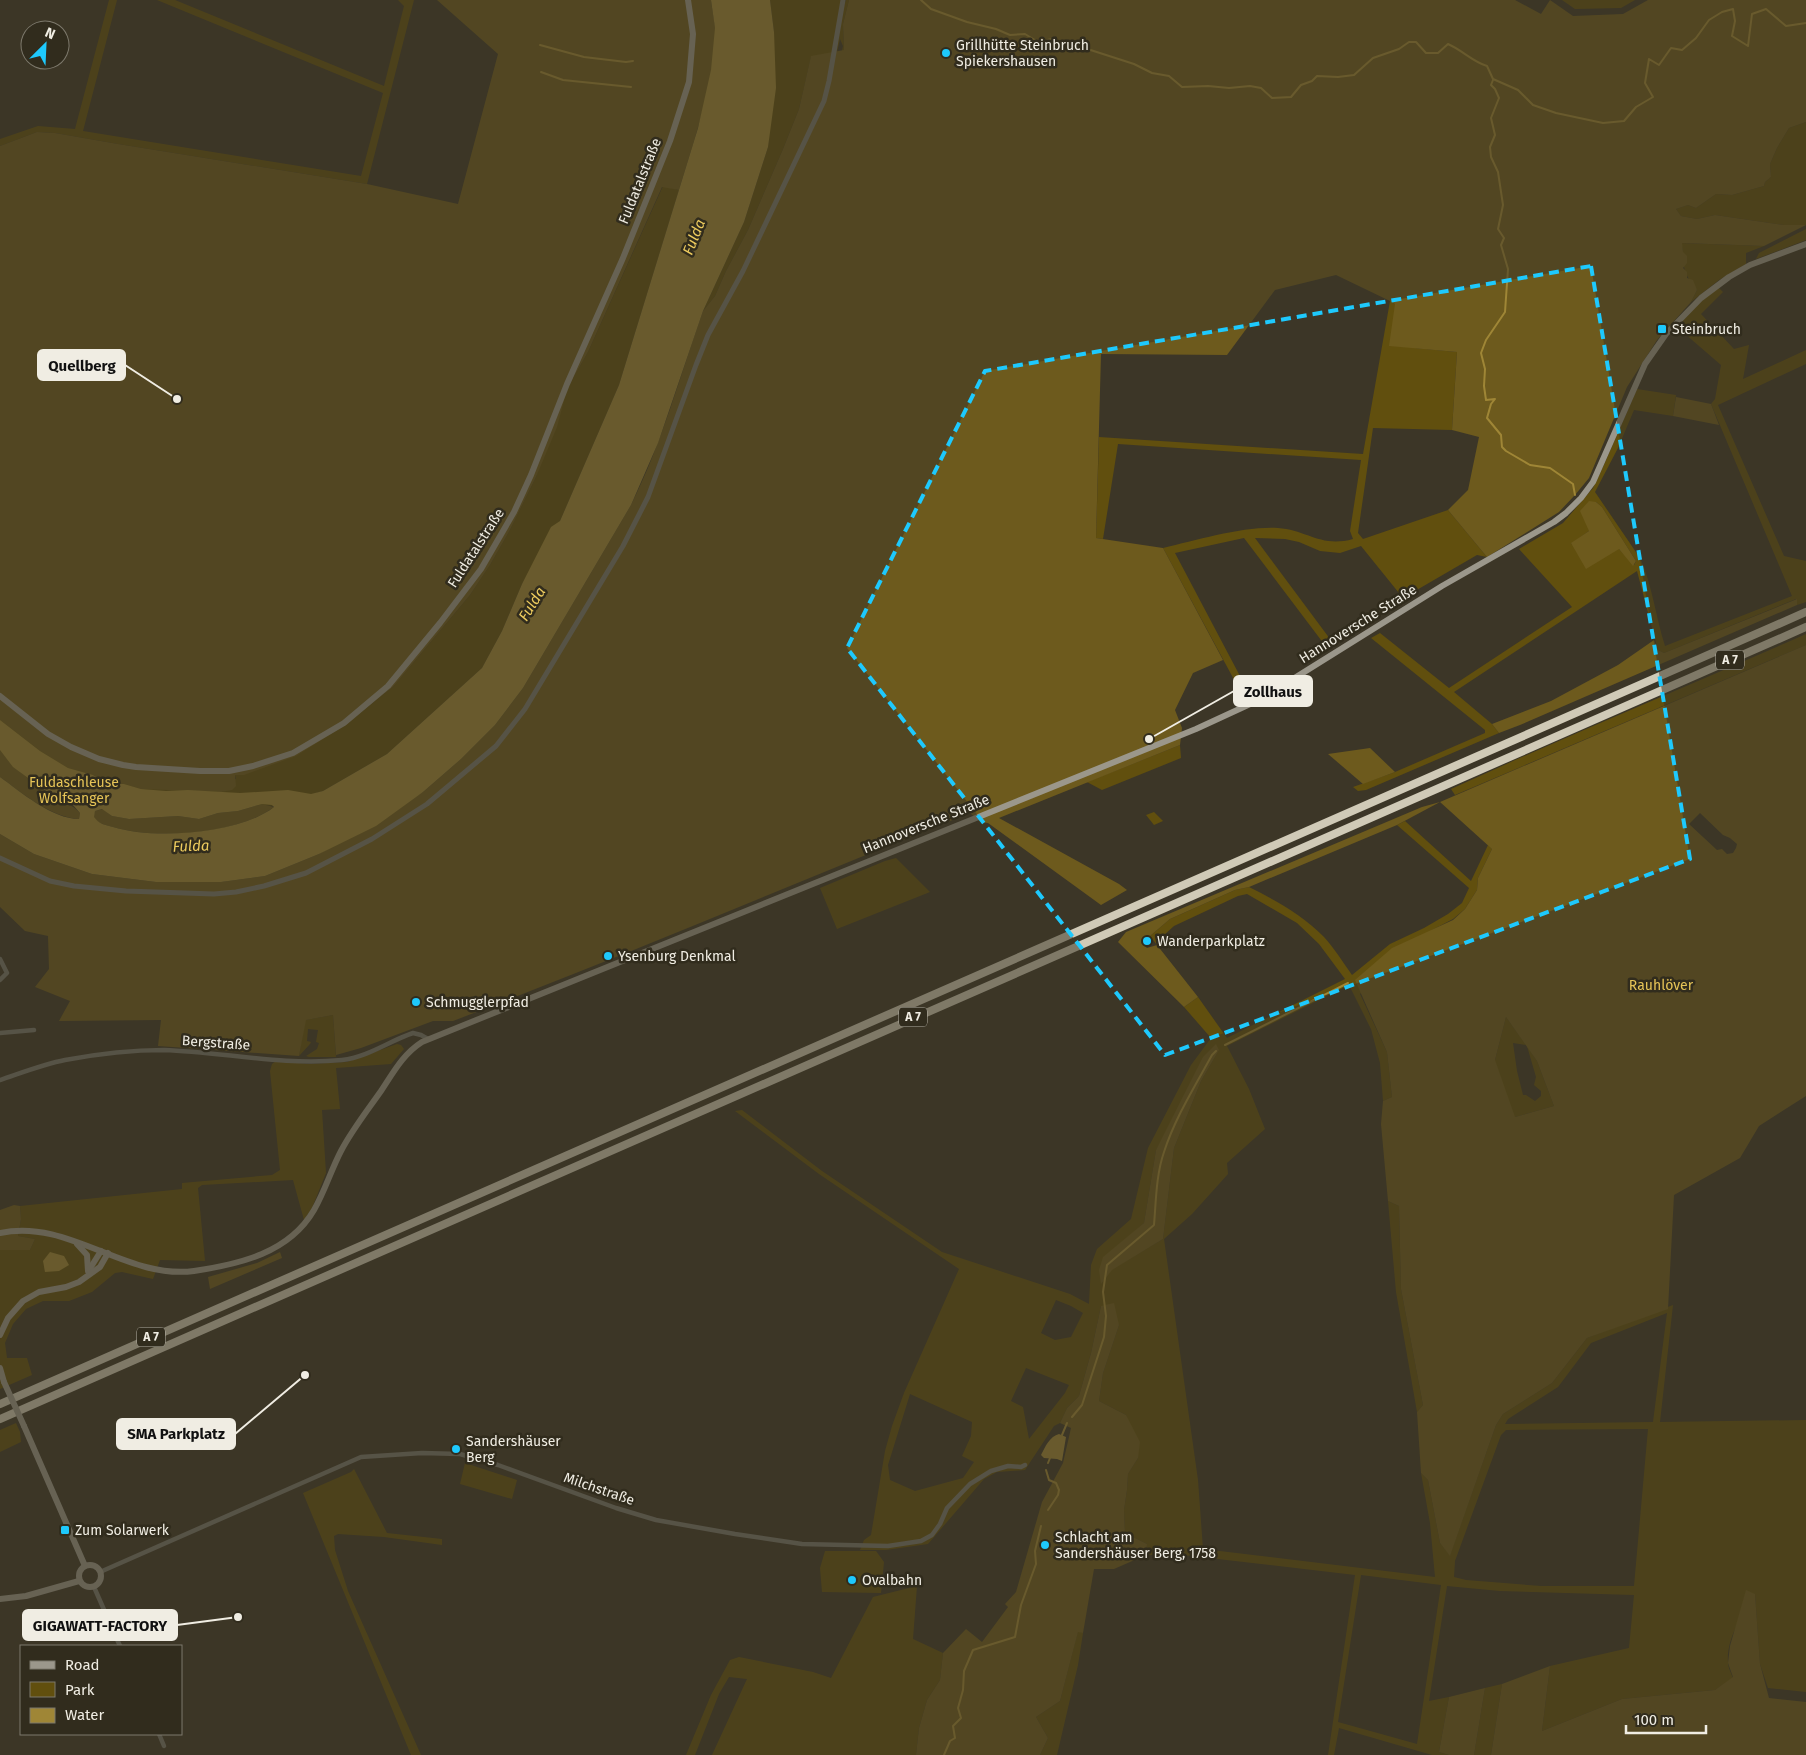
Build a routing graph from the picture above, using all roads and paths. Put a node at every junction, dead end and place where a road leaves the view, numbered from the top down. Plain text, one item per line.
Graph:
1 (688, 0) edge
2 (844, 0) edge
3 (1806, 244) edge
4 (1806, 612) edge
5 (1806, 627) edge
6 (0, 696) edge
7 (0, 858) edge
8 (0, 959) edge
9 (0, 980) edge
10 (34, 1030) dead end
11 (0, 1033) edge
12 (428, 1039) junction
13 (0, 1080) edge
14 (0, 1233) edge
15 (72, 1240) junction
16 (105, 1252) junction
17 (87, 1274) junction
18 (0, 1335) edge
19 (0, 1368) edge
20 (0, 1404) edge
21 (0, 1419) edge
22 (1025, 1465) dead end
23 (85, 1566) junction
24 (100, 1572) junction
25 (79, 1581) junction
26 (94, 1587) junction
27 (0, 1599) edge
28 (120, 1645) edge
29 (159, 1735) edge
30 (164, 1746) dead end

1 - 6 main road, Fuldatalstraße
2 - 7 street
3 - 12 main road, Hannoversche Straße
4 - 20 highway, A 7
5 - 21 highway, A 7
8 - 9 street
10 - 11 street
12 - 13 street, Bergstraße
12 - 16 main road, Hannoversche Straße
14 - 15 main road, Hannoversche Straße
15 - 16 main road, Hannoversche Straße
15 - 17 main road
16 - 17 main road
17 - 18 main road
19 - 23 main road, bridge
22 - 24 street, Milchstraße
23 - 24 main road
23 - 25 main road
24 - 26 main road
25 - 26 main road
25 - 27 main road
26 - 28 street
29 - 30 street

